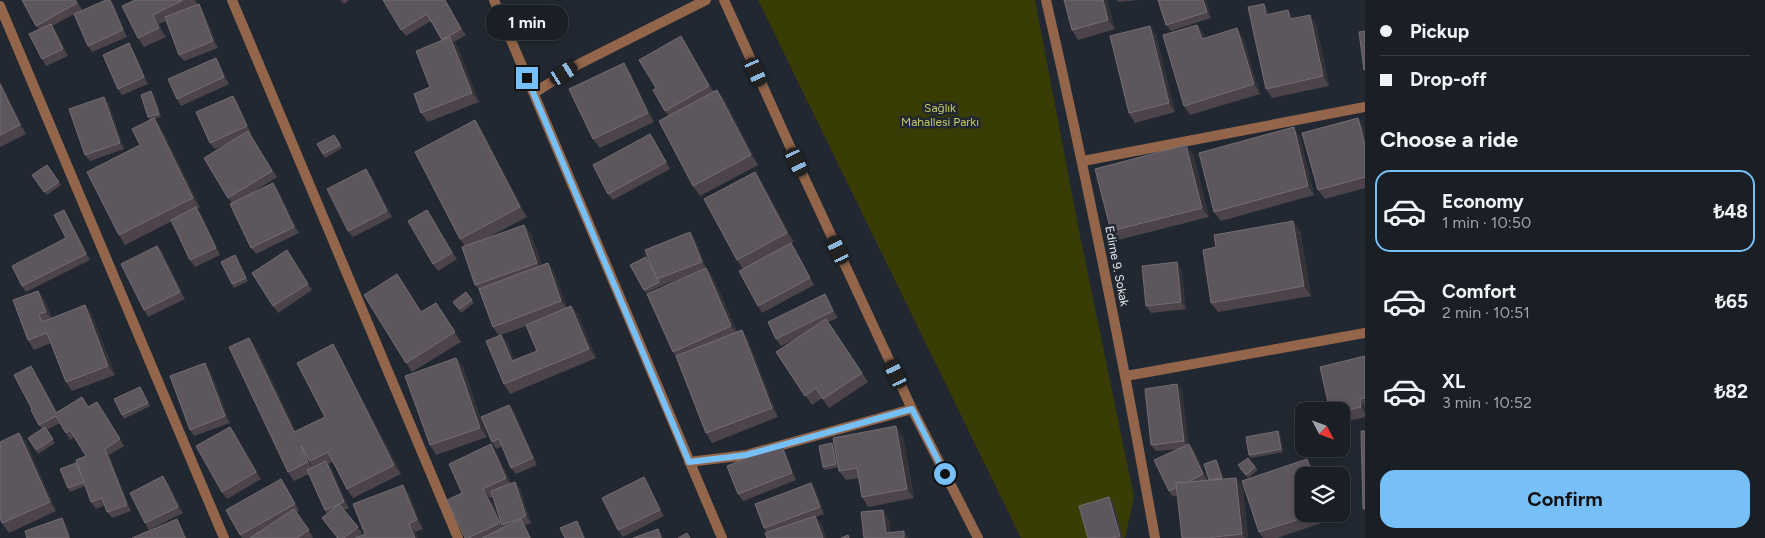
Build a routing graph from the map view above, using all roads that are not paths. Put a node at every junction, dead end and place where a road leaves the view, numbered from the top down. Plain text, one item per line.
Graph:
1 (232, 0) edge
2 (494, 0) edge
3 (706, 0) edge
4 (724, 0) edge
5 (1046, 0) edge
6 (0, 6) edge
7 (534, 93) junction
8 (1365, 107) edge
9 (1083, 160) junction
10 (1365, 334) edge
11 (1126, 376) junction
12 (912, 409) junction
13 (689, 462) junction
14 (224, 538) edge
15 (458, 538) edge
16 (722, 538) edge
17 (978, 538) edge
18 (1156, 538) edge

1 - 15 street
2 - 7 street
3 - 7 street
4 - 12 street
5 - 9 street, Edirne 9. Sokak
6 - 14 street
7 - 13 street
8 - 9 street
9 - 11 street, Edirne 9. Sokak
10 - 11 street
11 - 18 street, Edirne 9. Sokak
12 - 13 street
12 - 17 street
13 - 16 street

